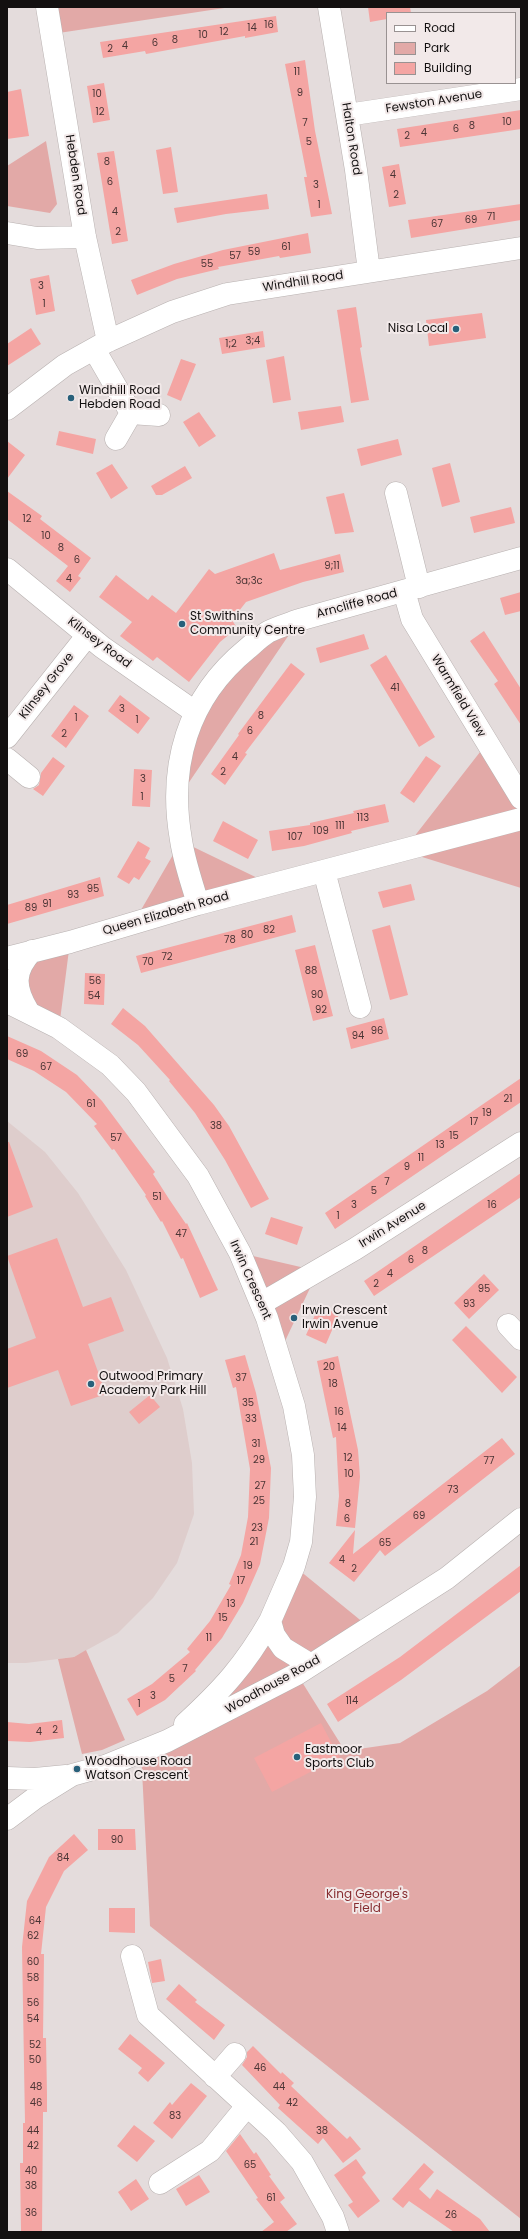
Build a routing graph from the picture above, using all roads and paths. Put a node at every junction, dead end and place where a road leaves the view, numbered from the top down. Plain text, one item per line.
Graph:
1 (47, 7) edge
2 (330, 7) edge
3 (521, 88) edge
4 (347, 115) junction
5 (7, 233) edge
6 (85, 237) junction
7 (521, 248) edge
8 (369, 271) junction
9 (101, 345) junction
10 (7, 409) edge
11 (131, 413) junction
12 (159, 415) dead end
13 (116, 439) dead end
14 (396, 493) dead end
15 (521, 558) edge
16 (7, 568) edge
17 (412, 589) junction
18 (87, 636) junction
19 (195, 712) junction
20 (7, 737) edge
21 (7, 759) edge
22 (29, 777) dead end
23 (521, 798) edge
24 (521, 819) edge
25 (324, 871) junction
26 (198, 904) junction
27 (32, 951) junction
28 (7, 958) edge
29 (7, 1002) edge
30 (360, 1007) dead end
31 (28, 1011) junction
32 (521, 1143) edge
33 (262, 1302) junction
34 (521, 1519) edge
35 (270, 1621) junction
36 (311, 1665) junction
37 (167, 1741) junction
38 (72, 1775) junction
39 (7, 1778) edge
40 (7, 1819) edge
41 (132, 1956) dead end
42 (235, 2054) dead end
43 (215, 2077) junction
44 (247, 2106) junction
45 (160, 2183) dead end
46 (338, 2232) edge

1 - 6 street, Hebden Road
2 - 4 street, Halton Road
3 - 4 street, Fewston Avenue
4 - 8 street, Halton Road
5 - 6 street
6 - 9 street, Hebden Road
7 - 8 street, Windhill Road
8 - 9 street, Windhill Road
9 - 10 street, Windhill Road
9 - 11 street
11 - 12 street
11 - 13 street
14 - 17 street
15 - 17 street, Arncliffe Road
16 - 18 street, Kilnsey Road
17 - 19 street, Arncliffe Road
17 - 23 street, Warmfield View
18 - 19 street, Kilnsey Road
18 - 20 street, Kilnsey Grove
19 - 26 street, Arncliffe Road
21 - 22 street
24 - 25 street, Queen Elizabeth Road
25 - 26 street, Queen Elizabeth Road
25 - 30 street
26 - 27 street, Queen Elizabeth Road
27 - 28 street, Queen Elizabeth Road
27 - 31 street
29 - 31 street, Irwin Crescent
31 - 33 street, Irwin Crescent
32 - 33 street, Irwin Avenue
33 - 35 street, Irwin Crescent
34 - 36 street, Woodhouse Road
35 - 36 street
35 - 37 street, Irwin Crescent
36 - 37 street, Woodhouse Road
37 - 38 street, Woodhouse Road
38 - 39 street
38 - 40 street, Woodhouse Road
41 - 43 street
42 - 43 street
43 - 44 street
44 - 45 street
44 - 46 street

